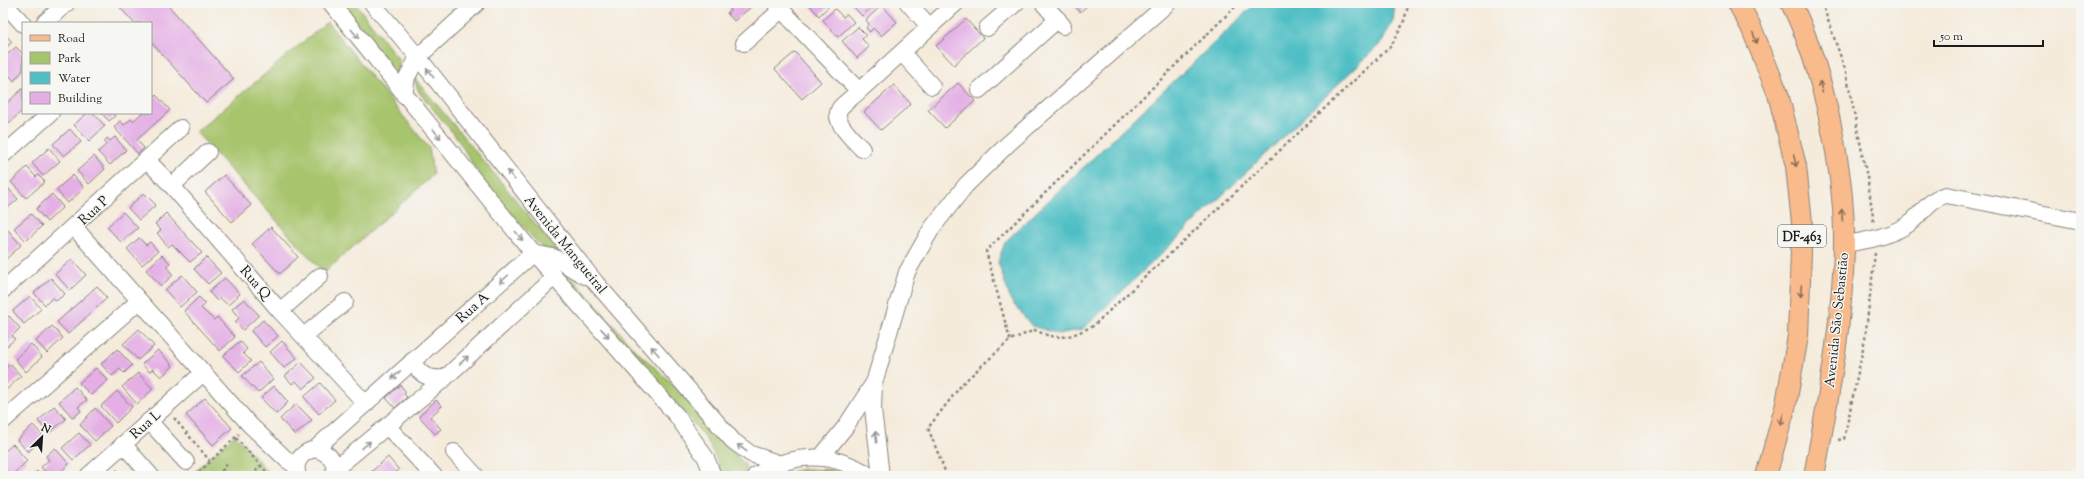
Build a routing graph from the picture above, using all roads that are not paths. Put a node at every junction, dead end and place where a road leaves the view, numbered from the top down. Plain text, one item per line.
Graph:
1 (4, 3) edge
2 (67, 3) edge
3 (331, 3) edge
4 (372, 3) edge
5 (477, 3) edge
6 (908, 3) edge
7 (956, 3) edge
8 (1016, 3) edge
9 (1042, 3) edge
10 (1168, 3) edge
11 (1738, 3) edge
12 (1791, 3) edge
13 (778, 6) edge
14 (45, 22) edge
15 (22, 23) edge
16 (929, 26) junction
17 (987, 28) dead end
18 (744, 43) dead end
19 (902, 53) junction
20 (418, 57) junction
21 (932, 86) dead end
22 (979, 90) dead end
23 (859, 92) junction
24 (404, 95) junction
25 (51, 114) edge
26 (181, 128) dead end
27 (862, 149) dead end
28 (4, 151) edge
29 (208, 152) dead end
30 (147, 160) junction
31 (172, 186) junction
32 (2081, 221) edge
33 (74, 227) junction
34 (1844, 244) junction
35 (533, 253) junction
36 (320, 276) dead end
37 (554, 277) junction
38 (596, 283) junction
39 (3, 290) edge
40 (139, 301) junction
41 (344, 302) dead end
42 (280, 311) junction
43 (304, 336) junction
44 (412, 361) junction
45 (202, 373) junction
46 (445, 378) junction
47 (874, 383) junction
48 (366, 404) junction
49 (149, 421) junction
50 (3, 422) edge
51 (388, 427) junction
52 (123, 444) junction
53 (315, 449) junction
54 (454, 452) dead end
55 (821, 457) junction
56 (186, 462) dead end
57 (778, 463) junction
58 (297, 471) edge
59 (334, 473) edge
60 (88, 476) edge
61 (151, 476) edge
62 (434, 476) edge
63 (476, 476) edge
64 (713, 476) edge
65 (754, 476) edge
66 (870, 476) edge
67 (881, 476) edge
68 (1766, 476) edge
69 (1814, 476) edge

1 - 15 street
2 - 14 street
3 -> 24 street, Avenida Mangueiral
4 - 20 street, Avenida Mangueiral
5 - 20 street
6 - 16 street
7 - 16 street
8 - 17 street
9 - 22 street
10 - 47 street
11 -> 68 main road, DF-463
34 -> 12 main road, Avenida São Sebastião / DF-463
13 - 18 street
13 - 23 street
16 - 19 street
19 - 21 street
19 - 23 street
20 - 24 street
38 -> 20 street, Avenida Mangueiral
23 - 27 street
24 -> 35 street, Avenida Mangueiral
25 - 28 street
26 - 30 street, Rua P
29 - 31 street
30 - 31 street, Rua Q
30 - 33 street, Rua P
31 - 42 street, Rua Q
32 - 34 street
33 - 39 street, Rua P
33 - 40 street
34 - 69 main road, Avenida São Sebastião / DF-463
35 - 37 street, Avenida Mangueiral
35 - 38 street
35 -> 44 street, Rua A
36 - 42 street
46 -> 37 street
37 -> 64 street, Avenida Mangueiral
57 -> 38 street, Avenida Mangueiral
40 - 45 street
40 - 50 street
41 - 43 street
42 - 43 street, Rua Q
43 - 48 street, Rua Q
44 - 46 street
44 -> 48 street, Rua A
45 - 49 street, Rua L
45 - 58 street
46 - 51 street
47 - 55 street
67 -> 47 street
48 - 53 street, Rua A
49 - 52 street, Rua L
49 - 56 street
59 -> 51 street
51 - 62 street
52 - 60 street, Rua L
52 - 61 street
53 - 58 street, Rua A
53 - 59 street
54 - 63 street
55 - 57 street
55 - 66 street
57 - 65 street

